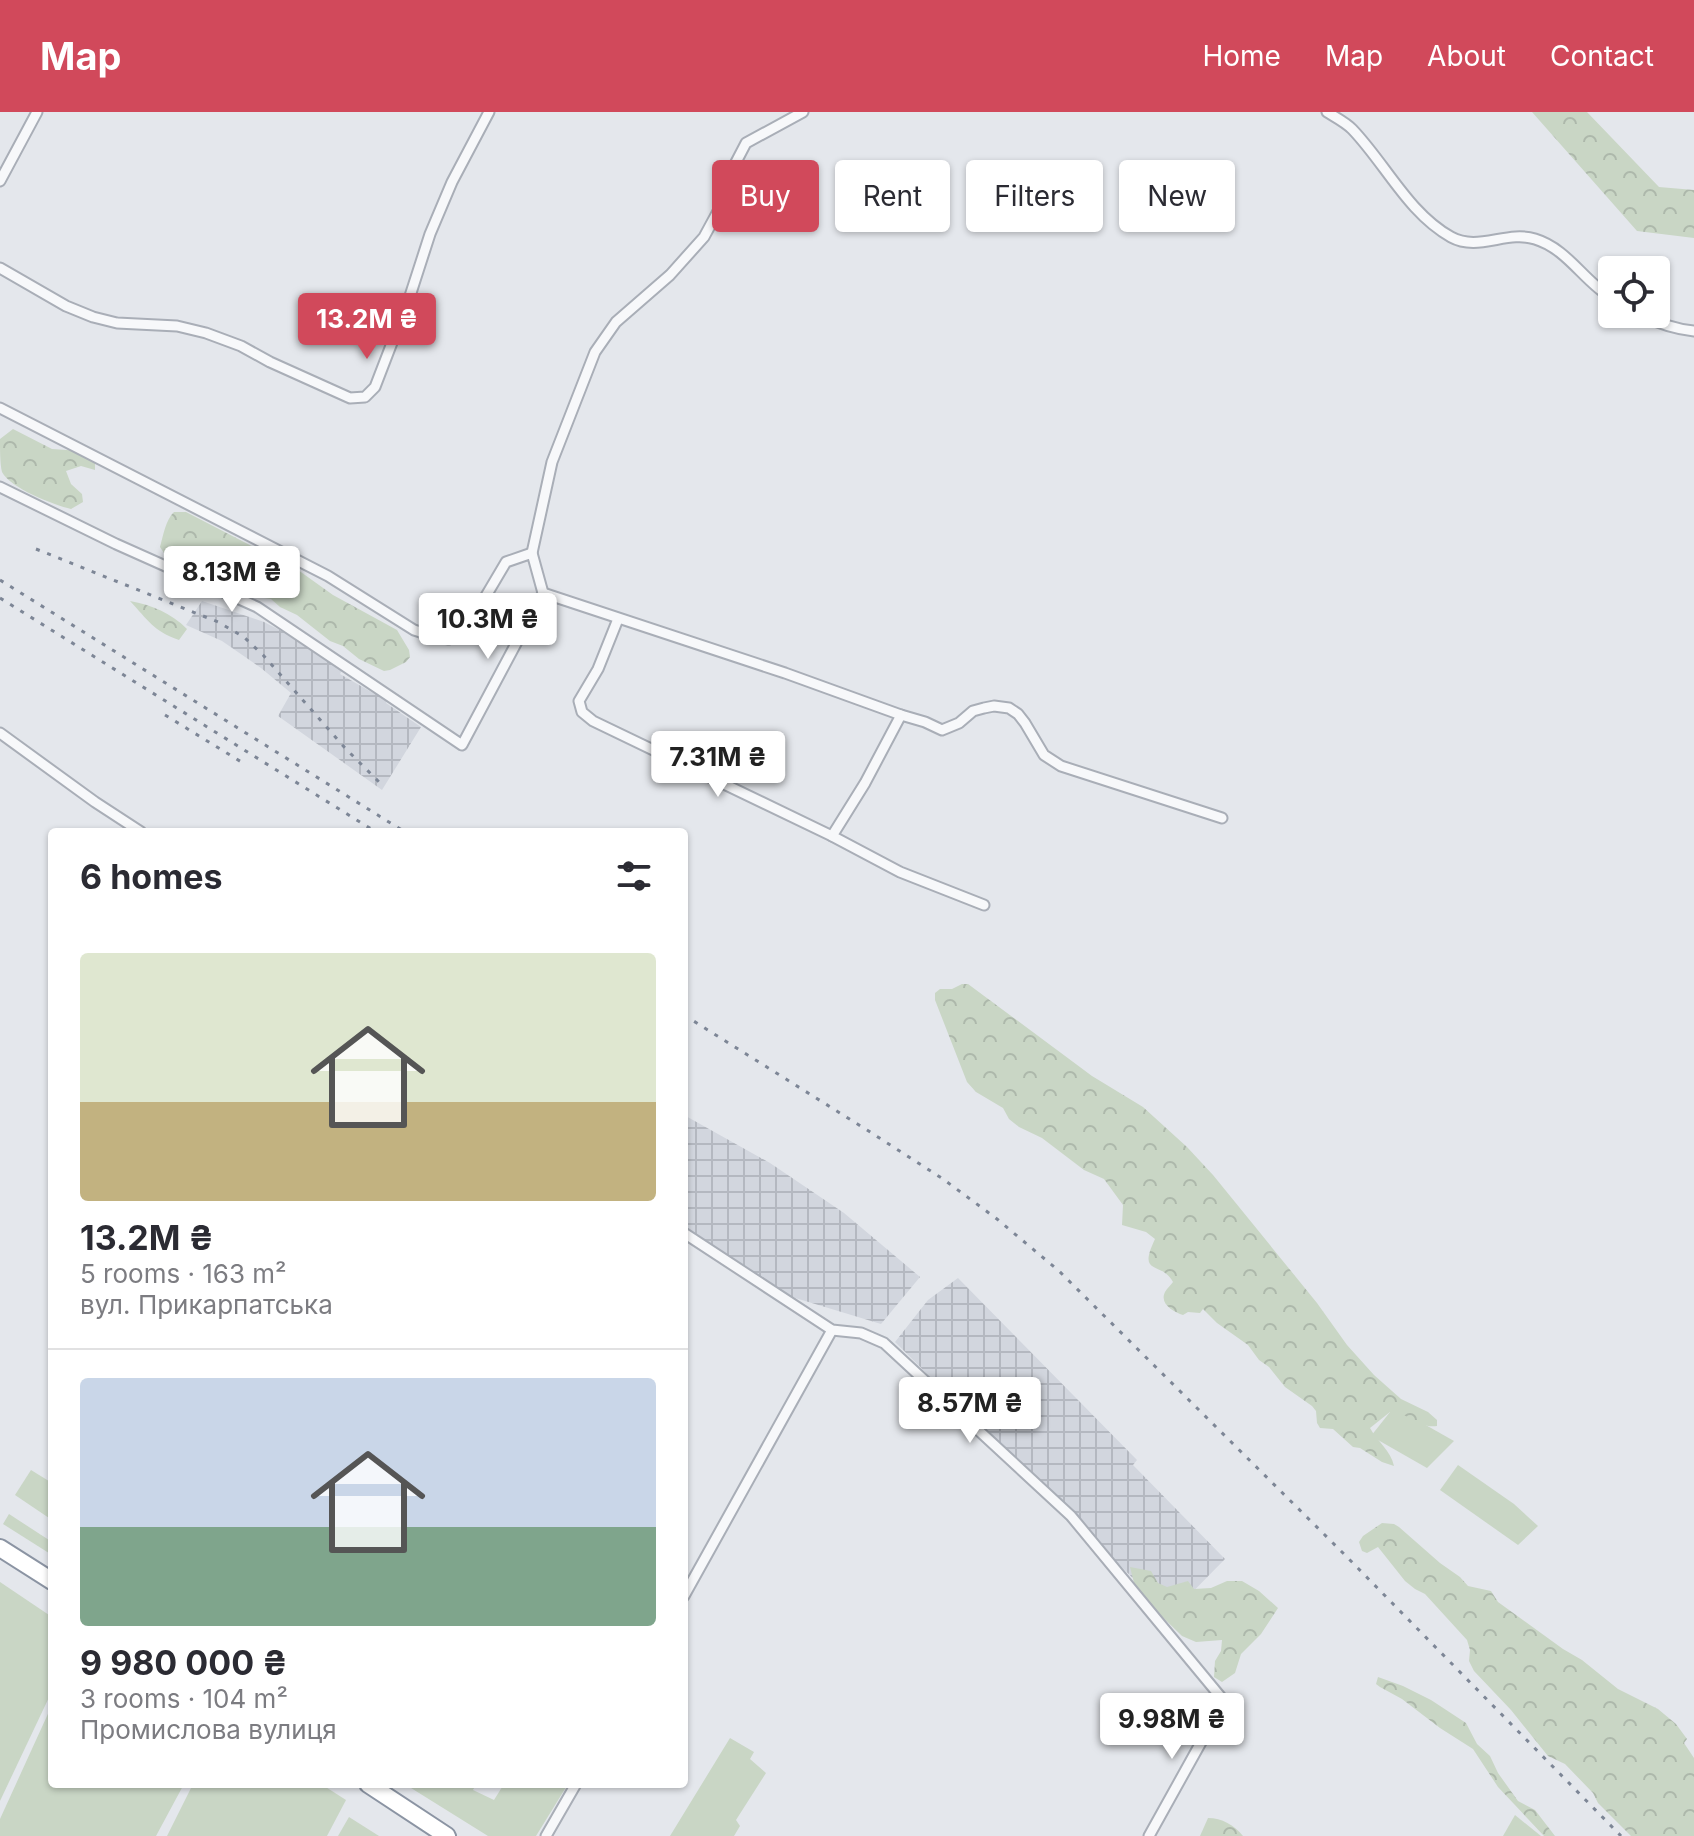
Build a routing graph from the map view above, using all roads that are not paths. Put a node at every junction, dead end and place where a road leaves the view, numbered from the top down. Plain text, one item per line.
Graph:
1 (37, 112) edge
2 (489, 112) edge
3 (803, 112) edge
4 (1327, 112) edge
5 (0, 181) edge
6 (0, 268) edge
7 (1598, 289) edge
8 (1670, 327) edge
9 (1694, 331) edge
10 (0, 408) edge
11 (0, 487) edge
12 (532, 553) junction
13 (543, 593) junction
14 (618, 619) junction
15 (901, 715) junction
16 (0, 733) edge
17 (1222, 818) dead end
18 (135, 828) edge
19 (832, 836) junction
20 (984, 905) dead end
21 (688, 1236) edge
22 (832, 1330) junction
23 (0, 1548) edge
24 (48, 1578) edge
25 (688, 1589) edge
26 (374, 1788) edge
27 (574, 1788) edge
28 (447, 1836) edge
29 (546, 1836) edge
30 (1149, 1836) edge

1 - 5 street
2 - 6 street
3 - 12 street
4 - 7 street
8 - 9 street
10 - 12 street
11 - 13 street
12 - 13 street
13 - 14 street
14 - 15 street
14 - 19 street
15 - 17 street
15 - 19 street
16 - 18 street
19 - 20 street
21 - 22 street
22 - 25 street
22 - 30 street
23 - 24 highway
26 - 28 highway
27 - 29 street

